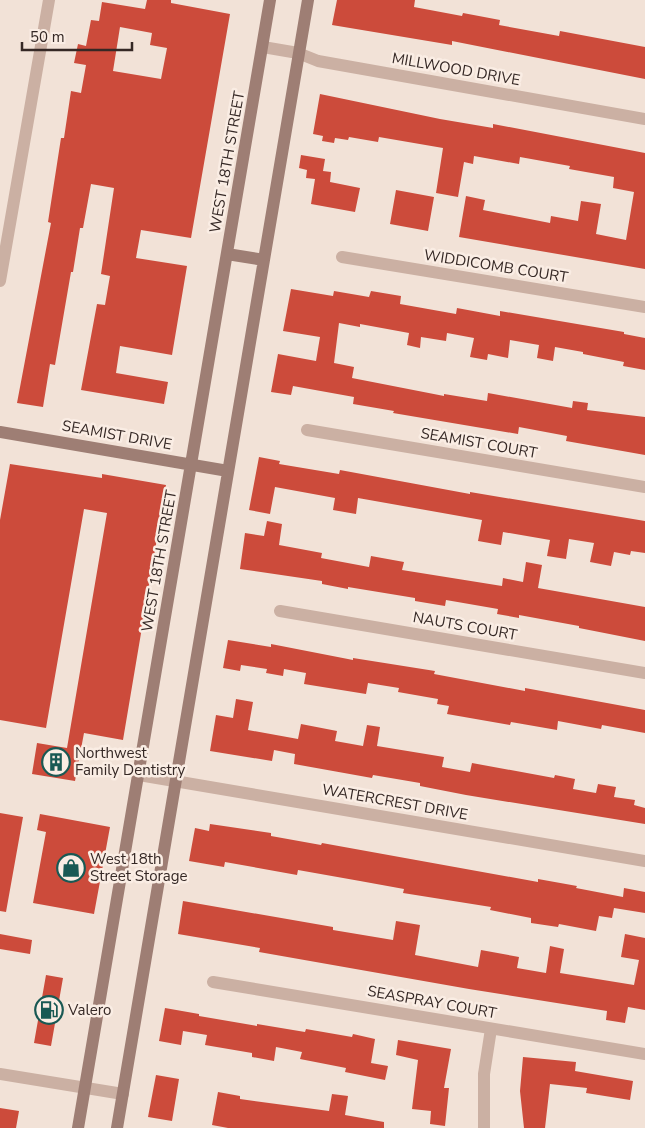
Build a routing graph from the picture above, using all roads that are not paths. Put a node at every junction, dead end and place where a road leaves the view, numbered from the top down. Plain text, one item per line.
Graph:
1 (49, 0) edge
2 (270, 0) edge
3 (308, 0) edge
4 (263, 47) junction
5 (298, 53) junction
6 (645, 119) edge
7 (227, 254) junction
8 (342, 257) dead end
9 (264, 260) junction
10 (0, 282) edge
11 (645, 307) edge
12 (307, 430) dead end
13 (0, 432) edge
14 (191, 465) junction
15 (228, 471) junction
16 (645, 487) edge
17 (280, 611) dead end
18 (645, 673) edge
19 (139, 775) junction
20 (176, 781) junction
21 (645, 861) edge
22 (213, 982) dead end
23 (491, 1029) junction
24 (645, 1054) edge
25 (0, 1074) edge
26 (85, 1088) junction
27 (123, 1094) junction
28 (78, 1128) edge
29 (117, 1128) edge
30 (484, 1128) edge

1 - 10 street
2 - 4 main road, WEST 18TH STREET
3 - 5 main road
4 - 5 street, MILLWOOD DRIVE
4 - 7 main road, WEST 18TH STREET
5 - 6 street, MILLWOOD DRIVE
5 - 9 main road
7 - 9 main road
7 - 14 main road, WEST 18TH STREET
8 - 11 street, WIDDICOMB COURT
9 - 15 main road
12 - 16 street, SEAMIST COURT
13 - 14 main road, SEAMIST DRIVE
14 - 15 main road, SEAMIST DRIVE
14 - 19 main road, WEST 18TH STREET
15 - 20 main road
17 - 18 street, NAUTS COURT
19 - 20 street, WATERCREST DRIVE
19 - 26 main road, WEST 18TH STREET
20 - 21 street, WATERCREST DRIVE
20 - 27 main road
22 - 23 street, SEASPRAY COURT
23 - 24 street, SEASPRAY COURT
23 - 30 street
25 - 26 street
26 - 27 street
26 - 28 main road, WEST 18TH STREET
27 - 29 main road

